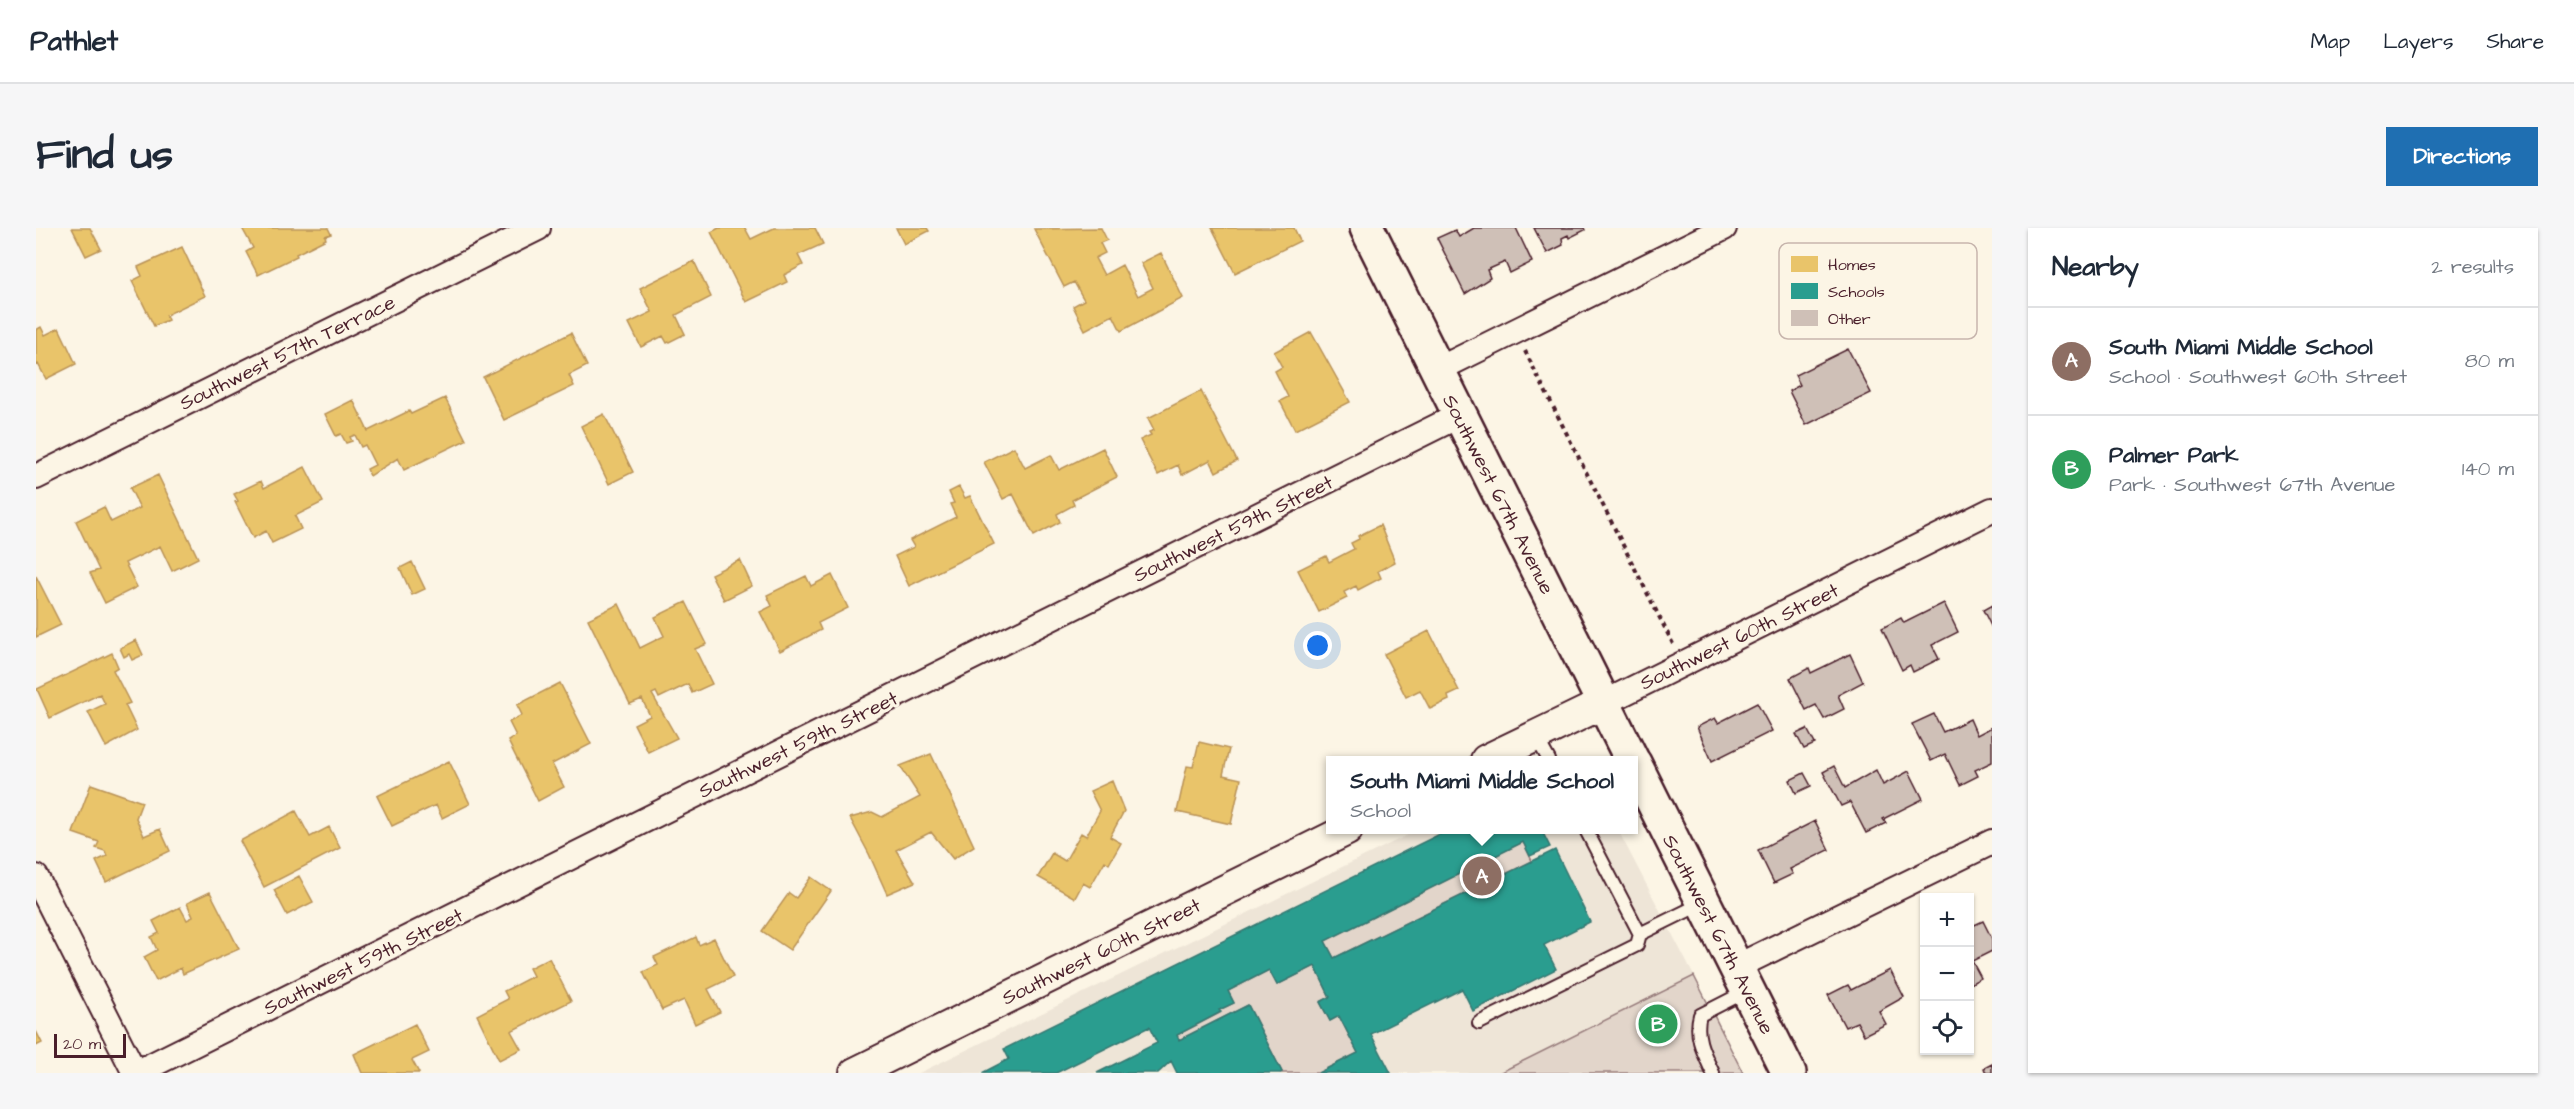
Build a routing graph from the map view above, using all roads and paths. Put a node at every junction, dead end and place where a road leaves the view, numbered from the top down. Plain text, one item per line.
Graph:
1 (538, 228) edge
2 (1367, 228) edge
3 (1724, 228) edge
4 (1515, 331) junction
5 (1437, 370) junction
6 (1460, 415) junction
7 (36, 477) edge
8 (1992, 510) edge
9 (1683, 664) junction
10 (1604, 703) junction
11 (1542, 748) edge
12 (1505, 756) edge
13 (1630, 756) edge
14 (1638, 772) edge
15 (1339, 834) edge
16 (1588, 834) edge
17 (1992, 842) edge
18 (36, 877) edge
19 (1704, 903) junction
20 (1640, 934) junction
21 (1742, 979) junction
22 (1479, 1023) dead end
23 (136, 1073) edge
24 (855, 1073) edge
25 (1713, 1073) edge
26 (1789, 1073) edge

1 - 7 street, Southwest 57th Terrace
2 - 5 main road, Southwest 67th Avenue
3 - 4 street
4 - 5 street
4 - 9 path
5 - 6 main road, Southwest 67th Avenue
6 - 10 main road, Southwest 67th Avenue
6 - 23 street, Southwest 59th Street
8 - 9 street, Southwest 60th Street
9 - 10 street, Southwest 60th Street
10 - 11 street, Southwest 60th Street
10 - 13 main road, Southwest 67th Avenue
11 - 12 street, Southwest 60th Street
14 - 19 main road, Southwest 67th Avenue
15 - 24 street, Southwest 60th Street
16 - 20 lane
17 - 21 street
18 - 23 street
19 - 20 lane
19 - 21 main road, Southwest 67th Avenue
20 - 22 lane
21 - 25 lane
21 - 26 main road, Southwest 67th Avenue

